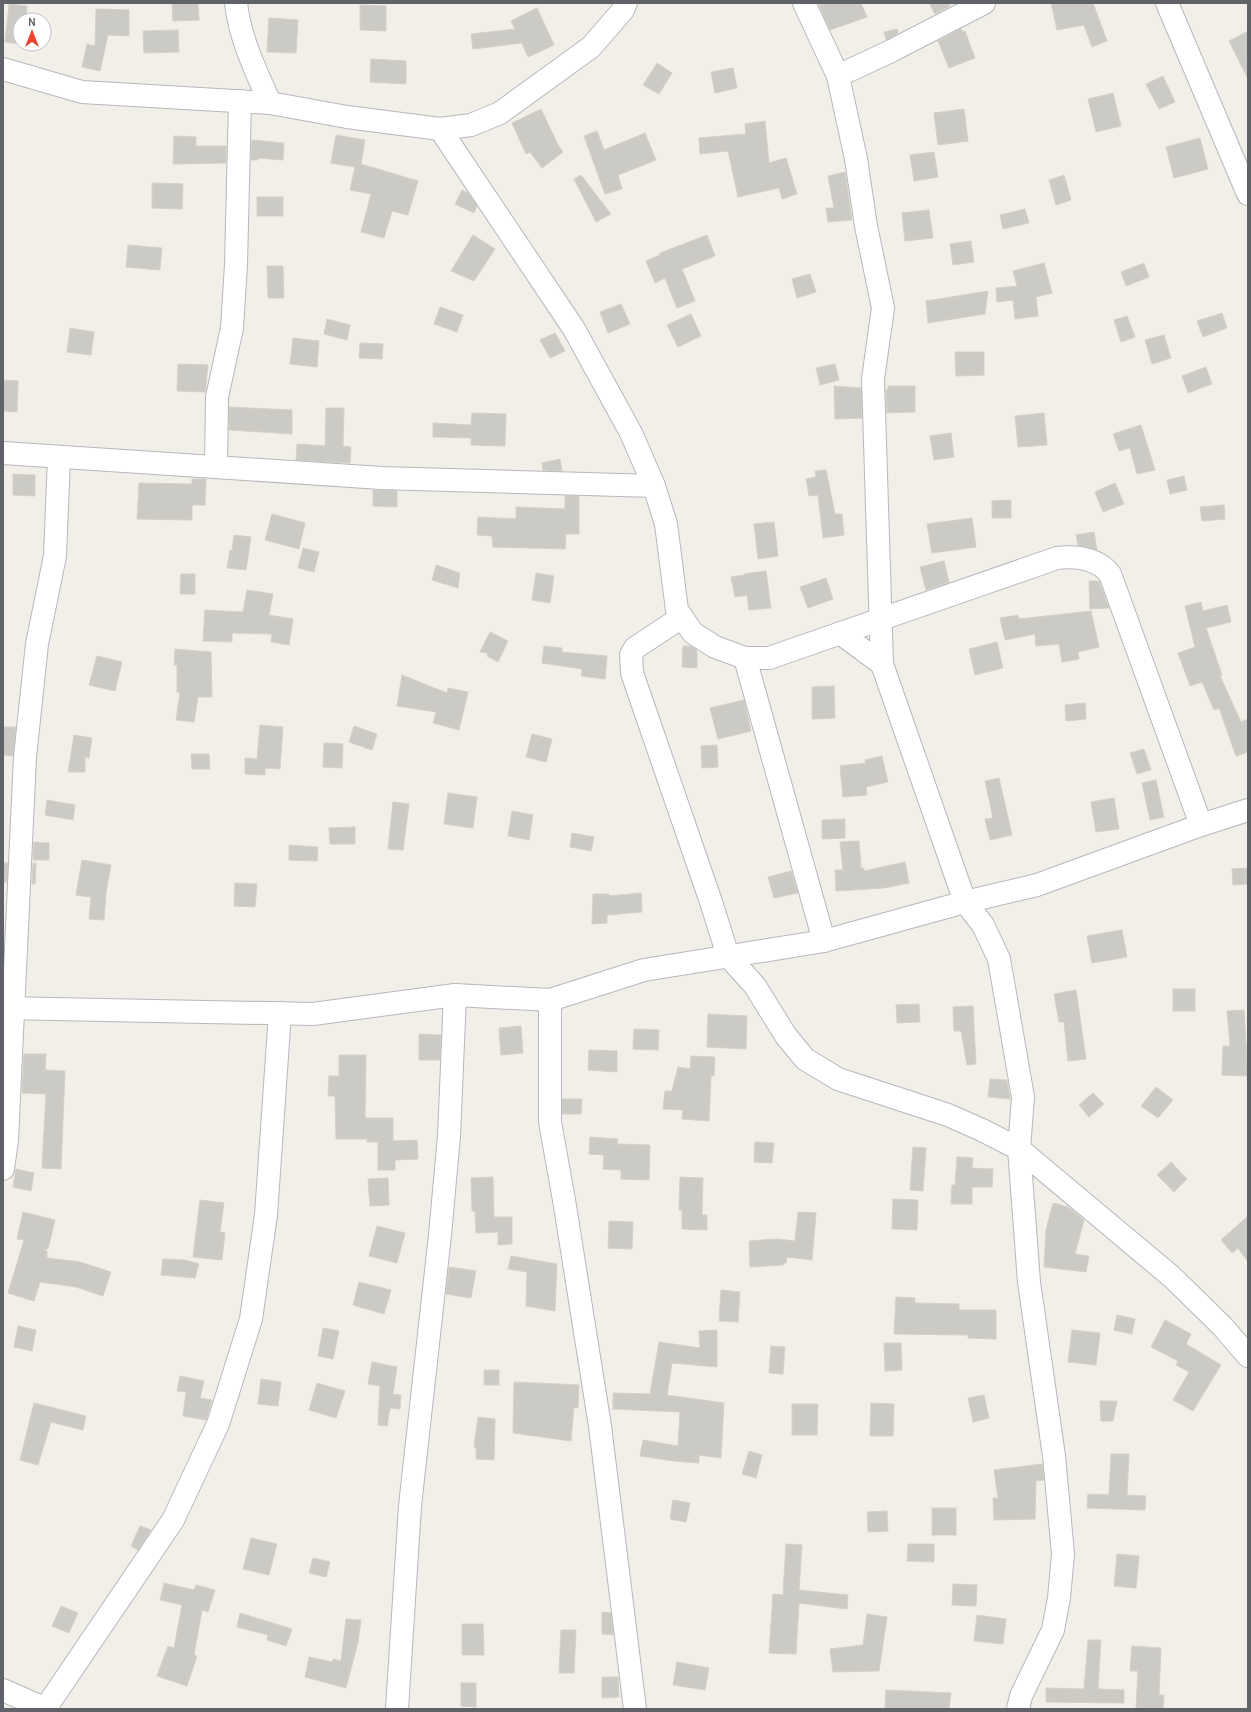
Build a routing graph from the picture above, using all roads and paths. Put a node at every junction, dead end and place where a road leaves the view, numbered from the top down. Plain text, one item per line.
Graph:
1 (236, 3) edge
2 (626, 3) edge
3 (804, 3) edge
4 (984, 3) edge
5 (1167, 3) edge
6 (3, 70) edge
7 (838, 76) junction
8 (240, 101) junction
9 (270, 103) junction
10 (440, 129) junction
11 (1248, 194) edge
12 (3, 453) edge
13 (59, 458) junction
14 (216, 467) junction
15 (654, 486) junction
16 (682, 617) junction
17 (881, 618) junction
18 (840, 633) junction
19 (745, 658) junction
20 (882, 664) junction
21 (1248, 810) edge
22 (1201, 825) junction
23 (965, 902) junction
24 (824, 941) junction
25 (728, 956) junction
26 (455, 995) junction
27 (550, 1000) junction
28 (8, 1008) edge
29 (280, 1013) junction
30 (1019, 1149) junction
31 (3, 1169) edge
32 (1248, 1356) edge
33 (3, 1690) edge
34 (45, 1709) edge
35 (397, 1709) edge
36 (635, 1709) edge
37 (1018, 1709) edge

1 - 9 street
2 - 10 street
3 - 7 street
4 - 7 street
5 - 11 street
6 - 8 street
7 - 17 street
8 - 9 street
8 - 14 street
9 - 10 street
10 - 15 street
12 - 13 street
13 - 14 street
13 - 28 street
14 - 15 street
15 - 16 street
16 - 19 street
16 - 25 street
17 - 18 street
17 - 20 street
17 - 22 street
18 - 19 street
18 - 20 street
19 - 24 street
20 - 23 street
21 - 22 street
22 - 23 street
23 - 24 street
23 - 30 street
24 - 25 street
25 - 27 street
25 - 30 street
26 - 27 street
26 - 29 street
26 - 35 street
27 - 36 street
28 - 29 street
28 - 31 street
29 - 34 street
30 - 32 street
30 - 37 street
33 - 34 street

